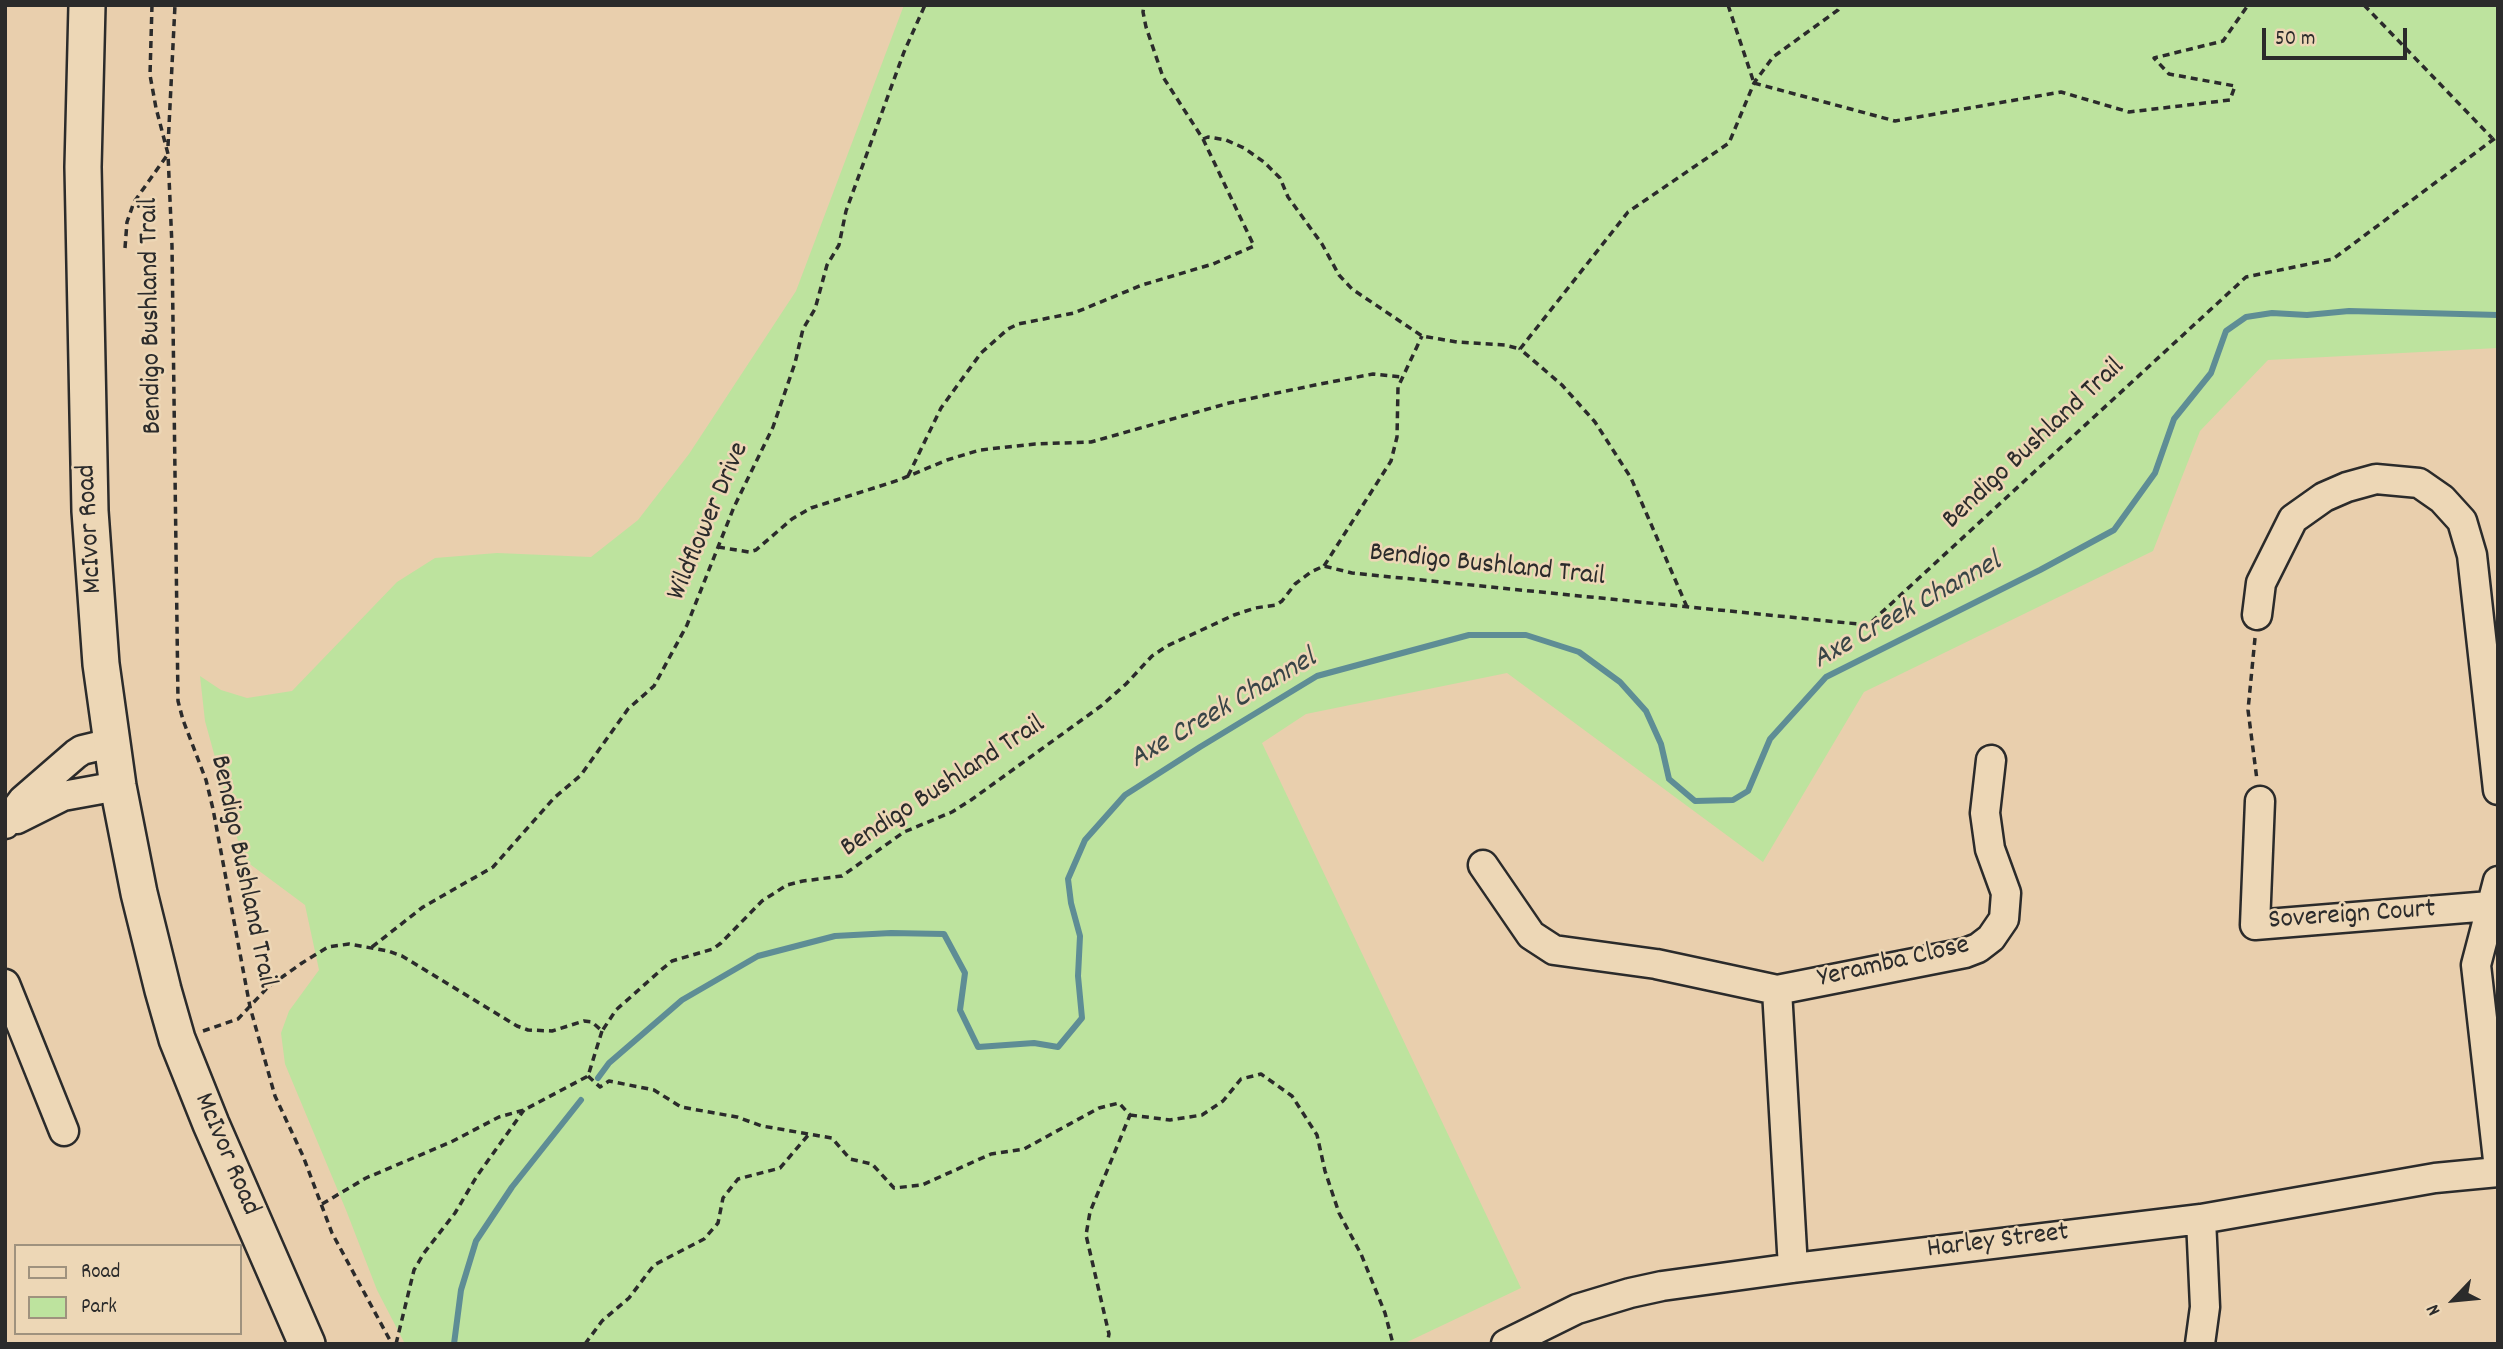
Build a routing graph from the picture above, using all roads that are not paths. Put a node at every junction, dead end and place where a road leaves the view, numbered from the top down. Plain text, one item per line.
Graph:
1 (87, 5) edge
2 (2257, 615) road end
3 (111, 743) junction
4 (1991, 760) dead end
5 (118, 786) junction
6 (2498, 790) edge
7 (2260, 801) road end
8 (6, 823) edge
9 (1483, 865) dead end
10 (2494, 894) edge
11 (5, 984) edge
12 (1777, 990) junction
13 (178, 1041) junction
14 (64, 1131) dead end
15 (2498, 1160) edge
16 (2498, 1172) edge
17 (2201, 1219) junction
18 (1793, 1268) junction
19 (283, 1344) edge
20 (307, 1344) edge
21 (1506, 1344) edge
22 (2200, 1344) edge

1 - 3 main road, McIvor Road
2 - 6 street
3 - 5 main road, McIvor Road
3 - 8 street
4 - 12 street, Yeramba Close
5 - 8 street
5 - 13 main road, McIvor Road
7 - 10 street, Sovereign Court
9 - 12 street, Yeramba Close
10 - 15 street
11 - 14 street
12 - 18 street
13 - 19 main road, McIvor Road
13 - 20 main road, McIvor Road
16 - 17 street, Harley Street
17 - 18 street, Harley Street
17 - 22 street
18 - 21 street, Harley Street

